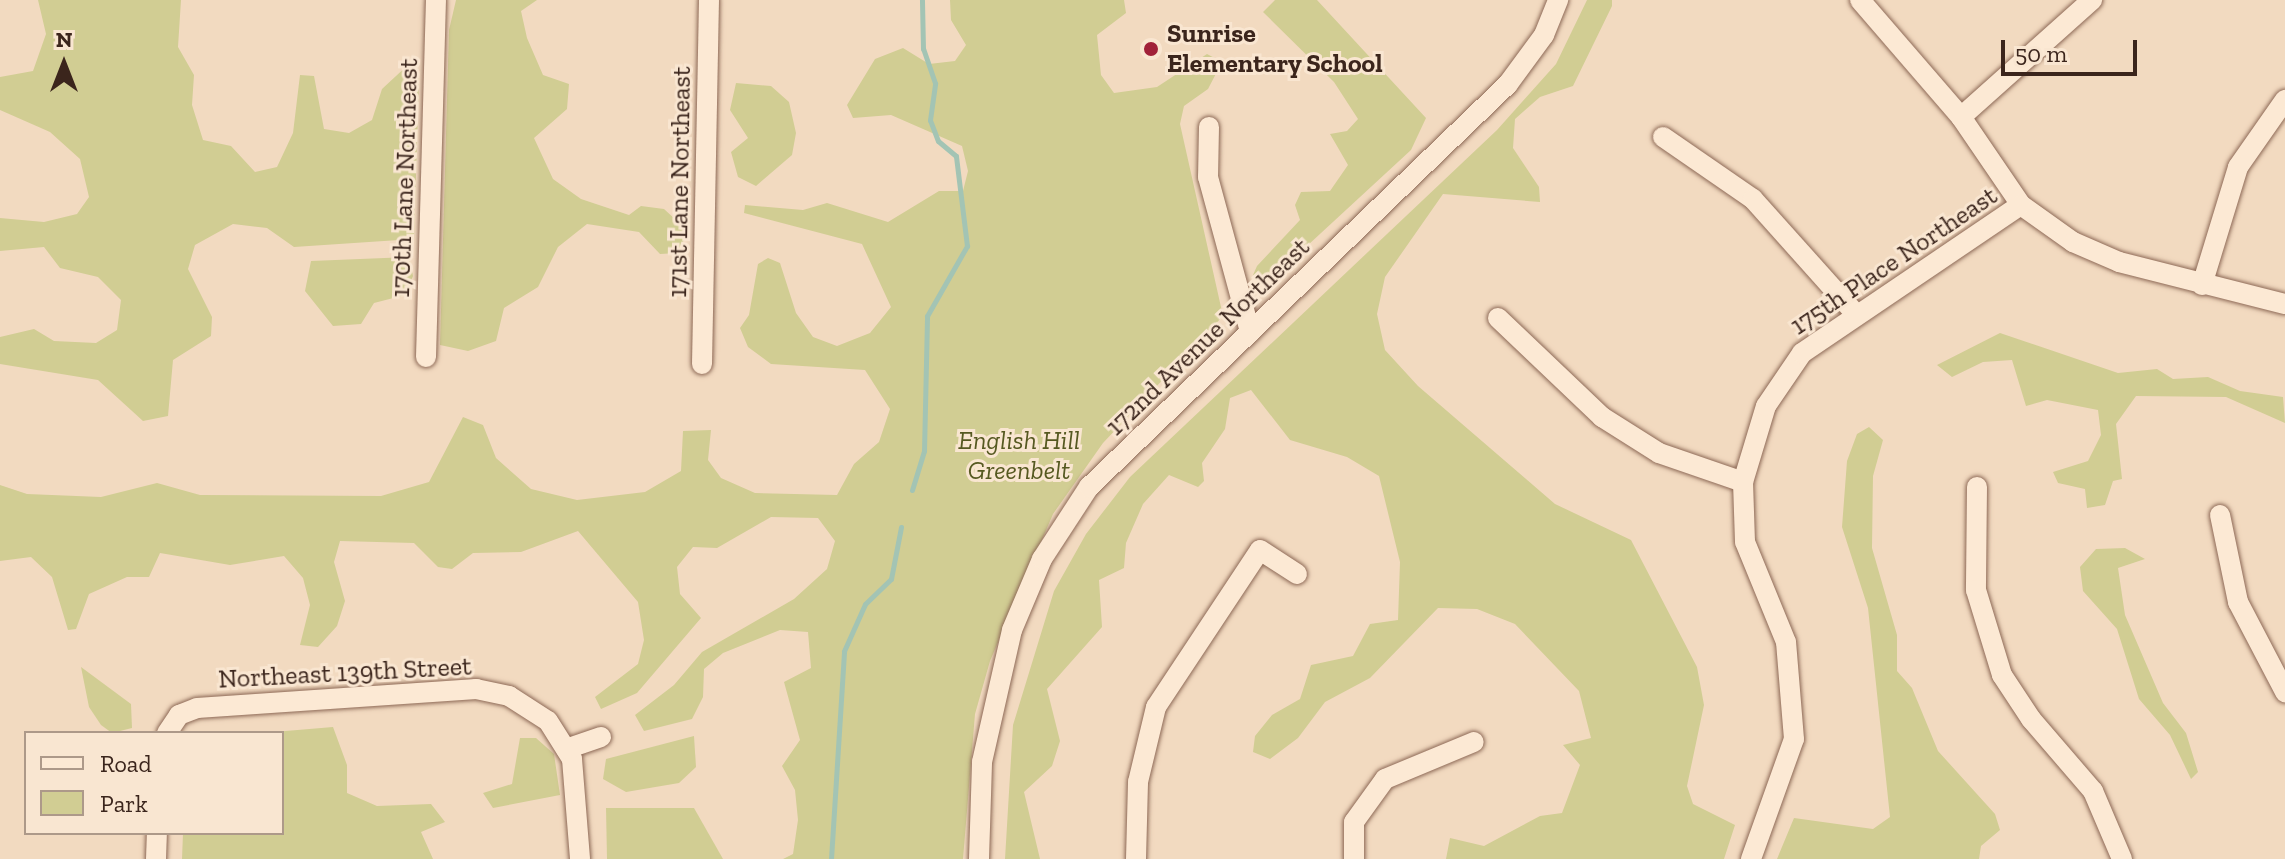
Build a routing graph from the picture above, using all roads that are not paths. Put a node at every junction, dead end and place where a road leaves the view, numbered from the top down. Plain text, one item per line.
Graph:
1 (436, 0) edge
2 (709, 0) edge
3 (1558, 0) edge
4 (1860, 0) edge
5 (2092, 0) edge
6 (2285, 100) edge
7 (1961, 117) junction
8 (1209, 127) dead end
9 (1663, 137) dead end
10 (2021, 205) junction
11 (2202, 285) junction
12 (2285, 304) edge
13 (1855, 313) junction
14 (1498, 318) dead end
15 (1250, 332) junction
16 (426, 357) dead end
17 (702, 364) dead end
18 (1743, 482) junction
19 (1977, 487) dead end
20 (2220, 515) dead end
21 (1297, 574) dead end
22 (2283, 684) edge
23 (168, 731) edge
24 (601, 737) dead end
25 (1474, 742) dead end
26 (566, 749) junction
27 (157, 835) edge
28 (156, 859) edge
29 (580, 859) edge
30 (979, 859) edge
31 (1136, 859) edge
32 (1354, 859) edge
33 (1751, 859) edge
34 (2122, 859) edge

1 - 16 street, 170th Lane Northeast
2 - 17 street, 171st Lane Northeast
3 - 15 street, 172nd Avenue Northeast
4 - 7 street
5 - 7 street
6 - 11 street
7 - 10 street
8 - 15 street
9 - 13 street
10 - 11 street
10 - 13 street, 175th Place Northeast
11 - 12 street
13 - 18 street, 175th Place Northeast
14 - 18 street
15 - 30 street, 172nd Avenue Northeast
18 - 33 street, 175th Place Northeast
19 - 34 street
20 - 22 street
21 - 31 street
23 - 26 street, Northeast 139th Street
24 - 26 street
25 - 32 street
26 - 29 street
27 - 28 street

